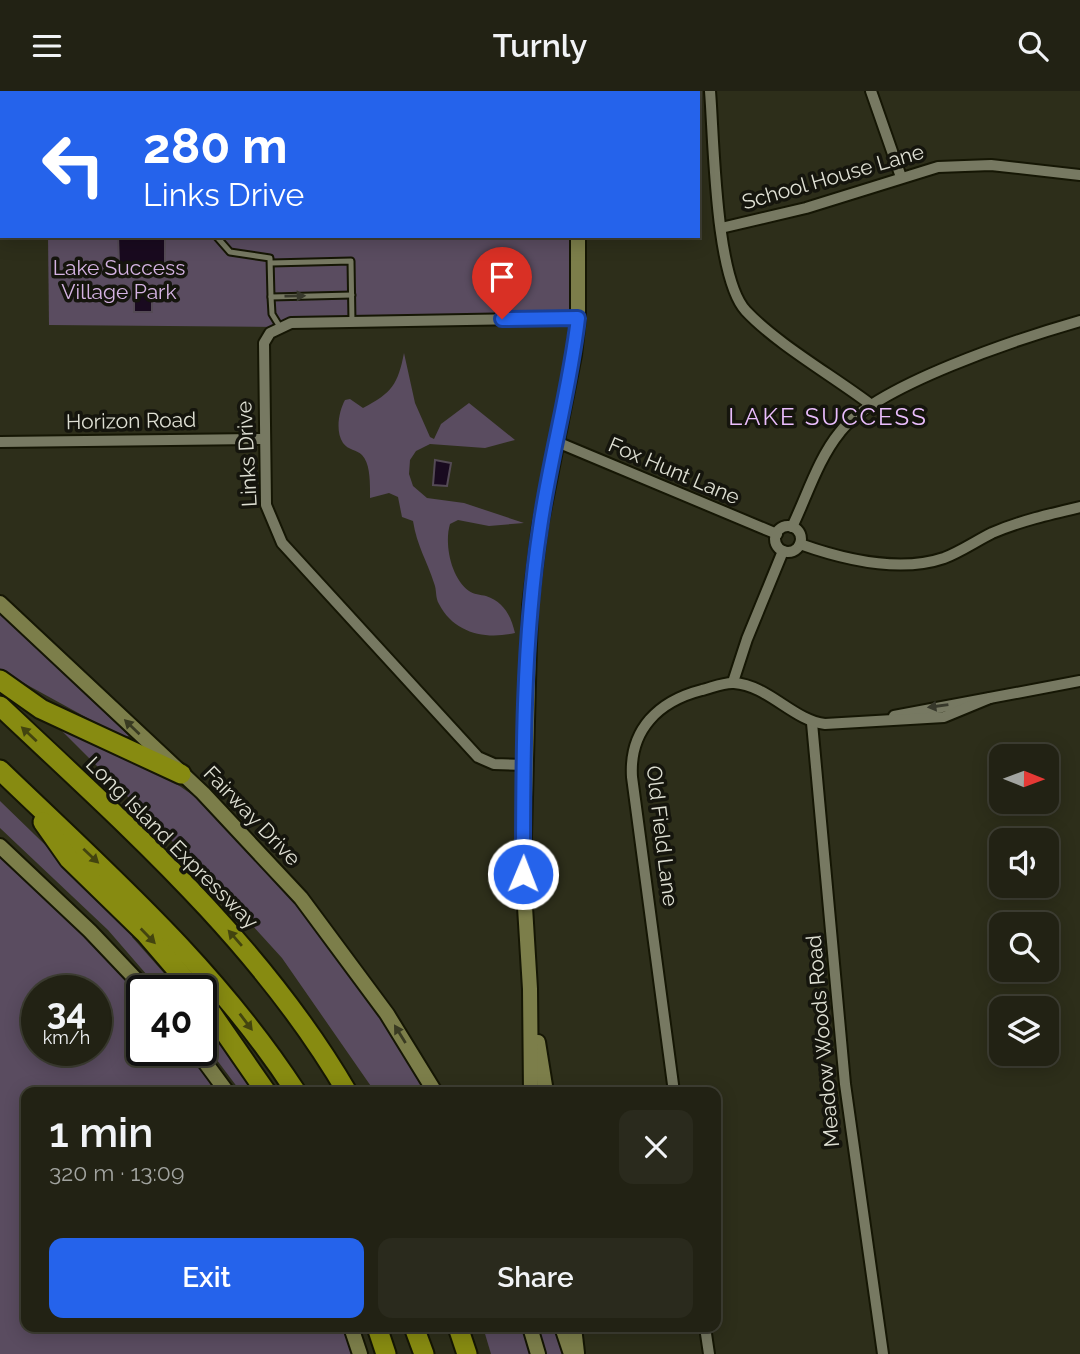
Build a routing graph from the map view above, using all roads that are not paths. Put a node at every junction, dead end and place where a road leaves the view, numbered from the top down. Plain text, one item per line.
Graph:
1 (710, 91) edge
2 (871, 91) edge
3 (1080, 175) edge
4 (901, 177) junction
5 (721, 228) junction
6 (218, 238) edge
7 (578, 238) edge
8 (271, 264) junction
9 (352, 295) junction
10 (271, 297) junction
11 (578, 318) junction
12 (1080, 321) edge
13 (352, 322) junction
14 (280, 327) junction
15 (870, 404) junction
16 (263, 439) junction
17 (0, 442) edge
18 (557, 442) junction
19 (1080, 507) edge
20 (792, 527) junction
21 (777, 534) junction
22 (800, 544) junction
23 (783, 551) junction
24 (0, 603) edge
25 (0, 680) edge
26 (1080, 681) edge
27 (733, 683) junction
28 (0, 706) edge
29 (812, 723) junction
30 (525, 765) junction
31 (0, 770) edge
32 (181, 774) junction
33 (23, 792) junction
34 (0, 846) edge
35 (132, 975) edge
36 (181, 975) edge
37 (530, 989) junction
38 (217, 1021) edge
39 (208, 1066) edge
40 (223, 1087) edge
41 (263, 1087) edge
42 (292, 1087) edge
43 (344, 1087) edge
44 (432, 1087) edge
45 (531, 1087) edge
46 (545, 1087) edge
47 (673, 1087) edge
48 (353, 1332) edge
49 (379, 1332) edge
50 (417, 1332) edge
51 (460, 1332) edge
52 (531, 1332) edge
53 (564, 1332) edge
54 (575, 1332) edge
55 (706, 1332) edge
56 (360, 1354) edge
57 (386, 1354) edge
58 (424, 1354) edge
59 (467, 1354) edge
60 (538, 1354) edge
61 (571, 1354) edge
62 (577, 1354) edge
63 (709, 1354) edge
64 (883, 1354) edge

1 - 5 street
2 - 4 street
3 - 4 street, School House Lane
4 - 5 street, School House Lane
5 - 15 street
6 - 8 lane
7 - 11 street
8 - 9 lane
8 - 10 lane
10 -> 9 lane
9 - 13 lane
10 - 14 lane
11 - 13 street
11 - 18 street
12 - 15 street
13 - 14 street
14 - 16 street, Links Drive
15 - 20 street
16 - 17 street, Horizon Road
16 - 30 street, Links Drive
18 - 21 street, Fox Hunt Lane
18 - 30 street
19 - 22 street
20 - 21 street
20 - 22 street
21 - 23 street
22 - 23 street
23 - 27 street
32 -> 24 street, Fairway Drive
25 - 32 highway
26 - 29 street
27 - 29 street
27 - 47 street, Old Field Lane
43 -> 28 highway, Long Island Expressway
29 - 64 street, Meadow Woods Road
30 - 37 street
31 - 33 highway
44 -> 32 street, Fairway Drive
33 -> 36 highway
33 -> 42 highway
34 - 35 street
37 - 45 street
37 - 46 street
38 - 41 highway
39 - 40 street
48 - 56 street
49 - 57 highway
50 - 58 highway
51 - 59 highway
52 - 60 street
53 - 61 street
54 - 62 street
55 - 63 street

